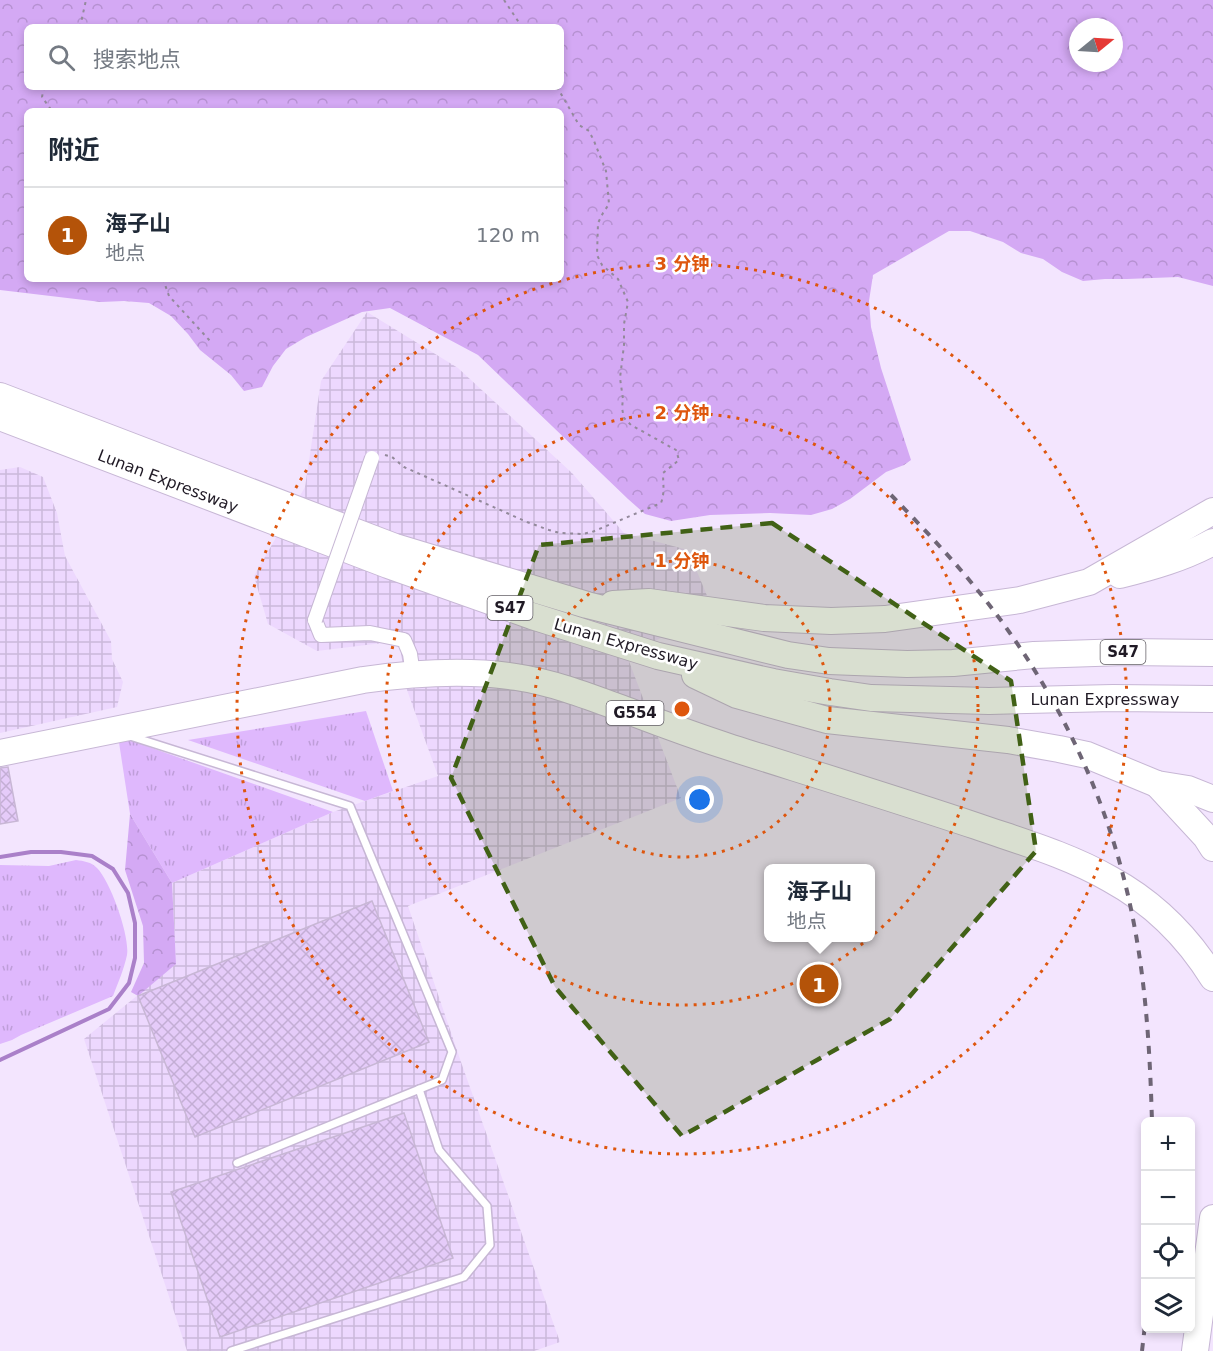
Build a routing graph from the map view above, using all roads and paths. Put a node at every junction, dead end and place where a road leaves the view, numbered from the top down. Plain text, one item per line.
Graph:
1 (86, 0) edge
2 (504, 0) edge
3 (81, 24) edge
4 (520, 24) edge
5 (43, 90) edge
6 (558, 90) edge
7 (50, 108) edge
8 (164, 282) edge
9 (211, 342) dead end
10 (0, 396) edge
11 (0, 417) edge
12 (372, 458) joint
13 (1213, 511) edge
14 (1213, 542) edge
15 (1089, 582) junction
16 (587, 605) junction
17 (1213, 653) edge
18 (658, 657) junction
19 (413, 674) junction
20 (1213, 699) edge
21 (113, 731) junction
22 (0, 753) edge
23 (1158, 784) junction
24 (1213, 799) edge
25 (1213, 848) edge
26 (1213, 978) edge
27 (419, 1089) junction
28 (237, 1163) dead end
29 (1213, 1218) edge
30 (231, 1351) edge
31 (1195, 1351) edge

1 - 3 path
2 - 4 path
5 - 7 path
6 - 12 path
8 - 9 path
10 - 16 highway, Lunan Expressway / S47
11 - 18 highway, Lunan Expressway / S47
12 - 19 street, bridge
13 - 15 highway
14 - 15 highway
15 - 16 highway
16 - 17 highway, Lunan Expressway / S47
18 - 20 highway, Lunan Expressway / S47
18 - 23 highway
19 - 21 highway, G554
19 - 26 highway, G554
21 - 22 highway, G554
21 - 27 lane
23 - 24 highway
23 - 25 highway
27 - 28 lane
27 - 30 lane
29 - 31 highway

